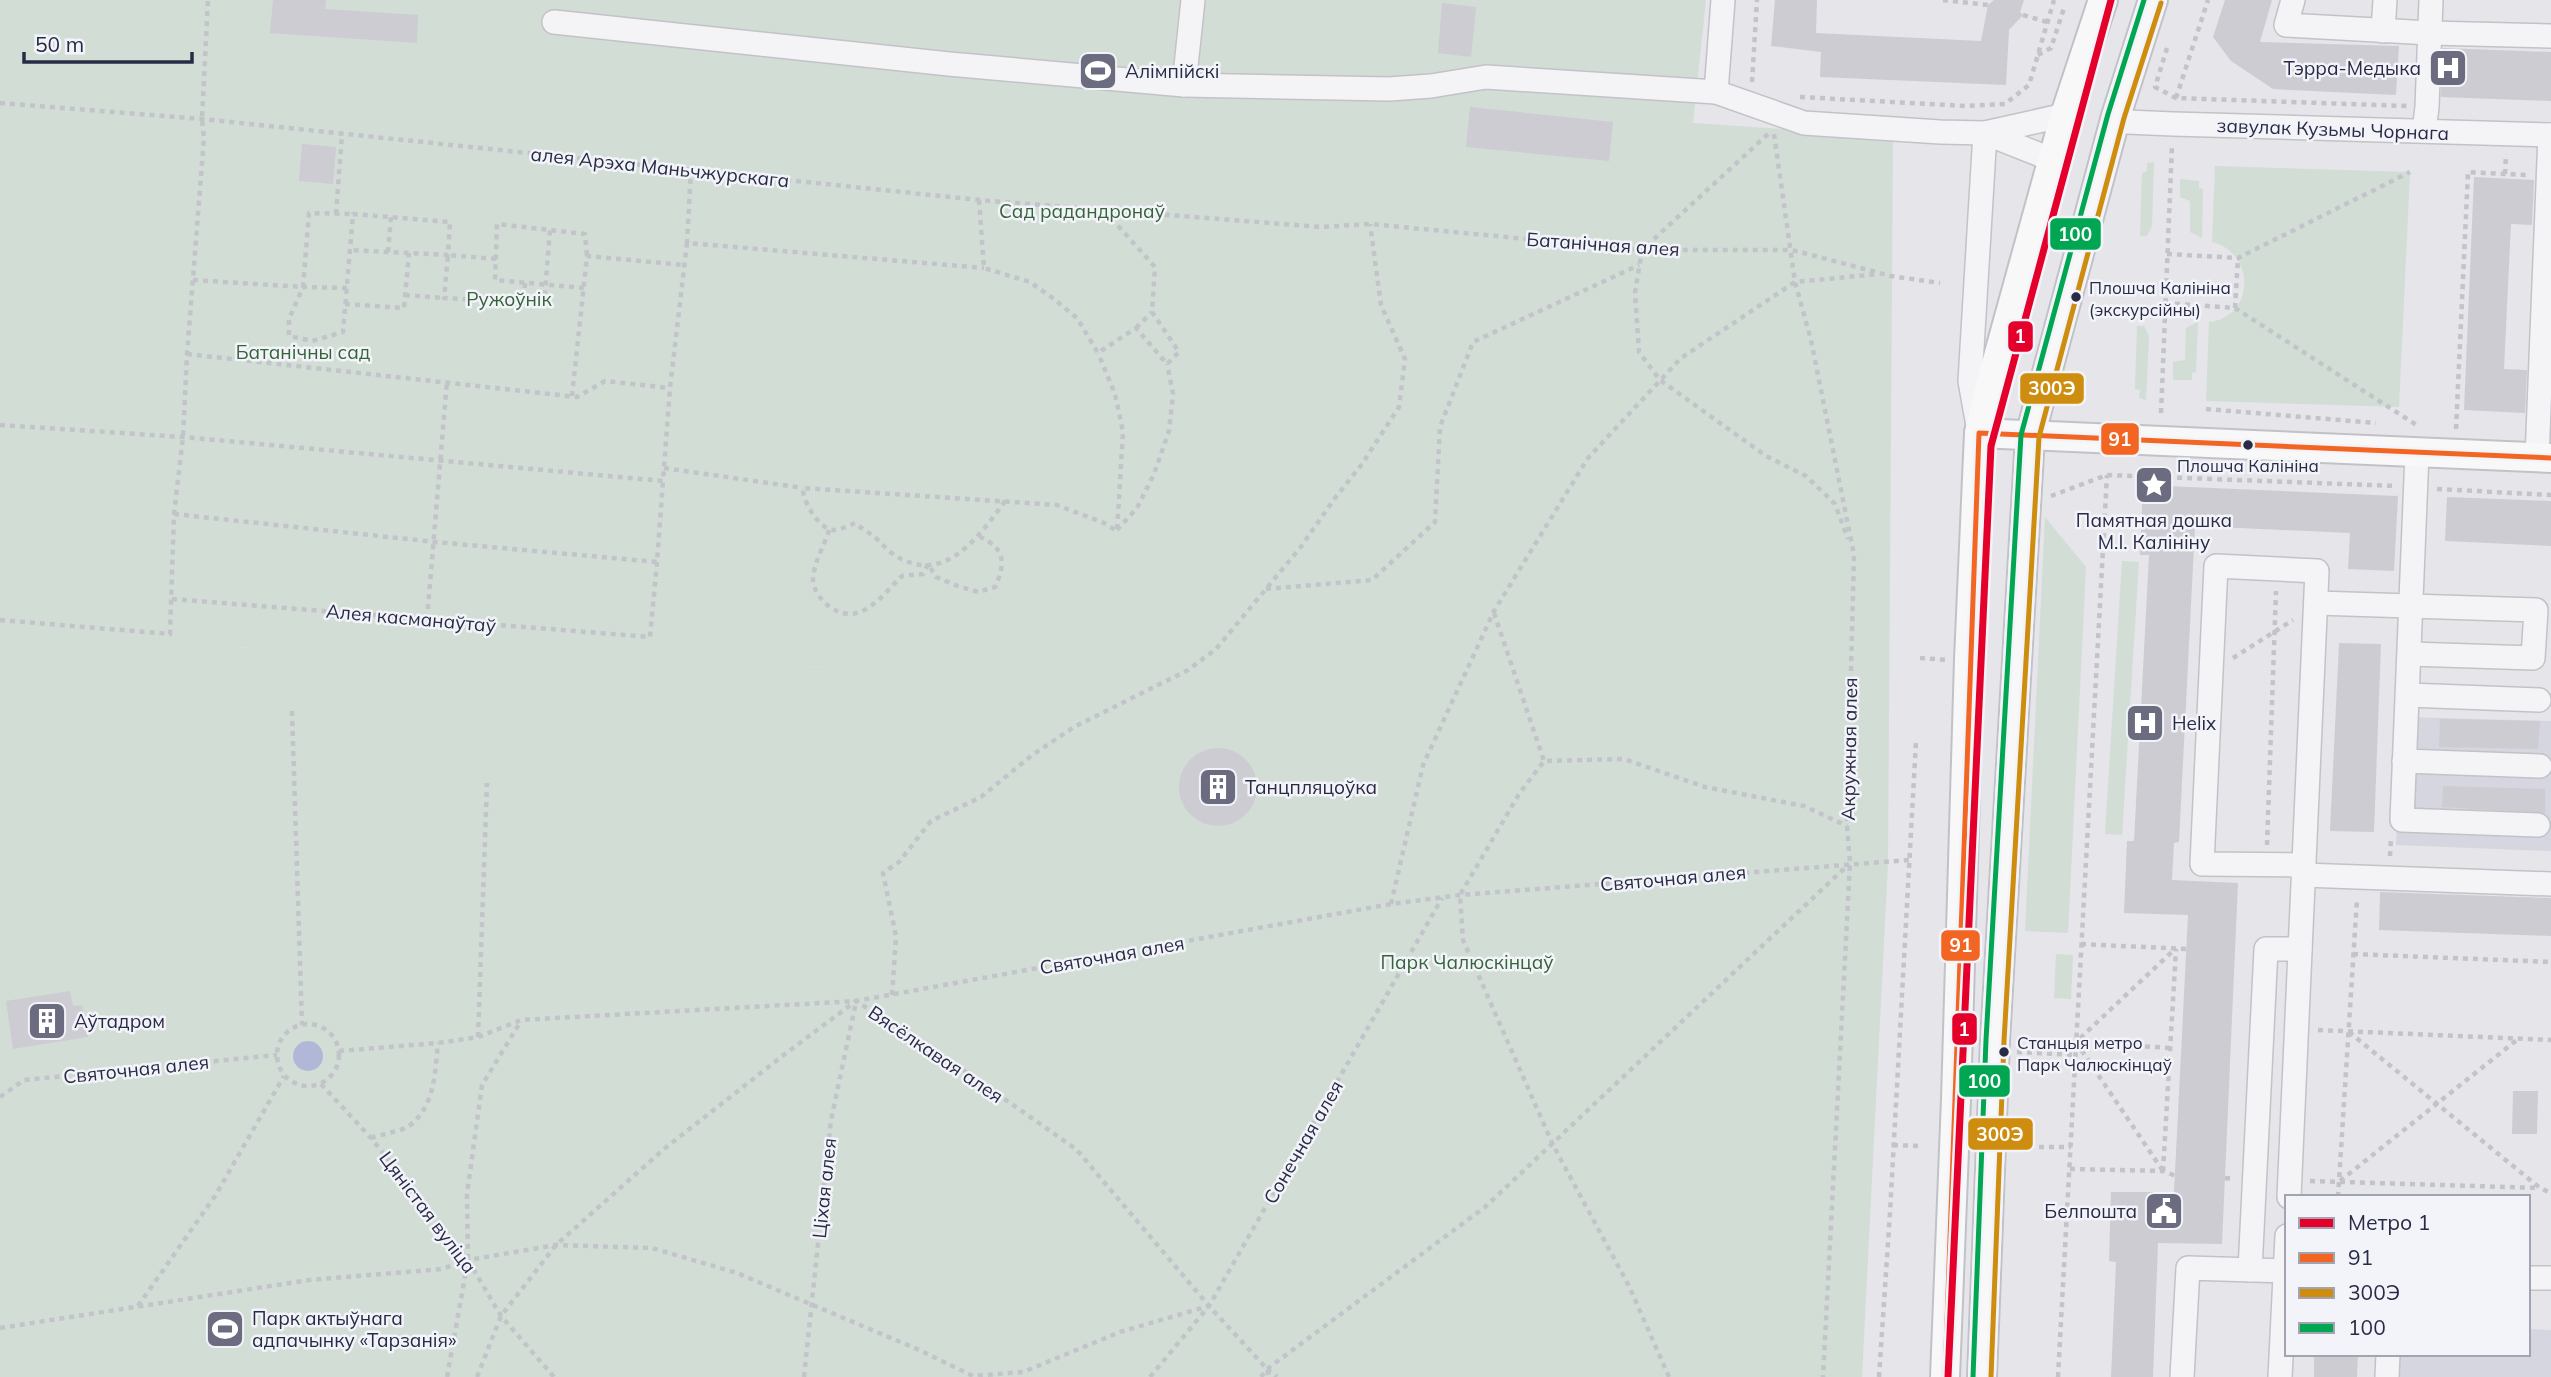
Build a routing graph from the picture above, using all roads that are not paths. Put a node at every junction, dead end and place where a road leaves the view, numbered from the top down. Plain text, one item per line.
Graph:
1 (1192, 0) edge
2 (1723, 0) edge
3 (2103, 0) edge
4 (2153, 0) edge
5 (2293, 0) edge
6 (2385, 0) edge
7 (2431, 0) edge
8 (554, 22) dead end
9 (2383, 31) junction
10 (2430, 33) junction
11 (2551, 36) edge
12 (1184, 85) junction
13 (1716, 92) junction
14 (2065, 116) junction
15 (2116, 116) junction
16 (2424, 131) junction
17 (1985, 133) junction
18 (2551, 135) edge
19 (2053, 160) junction
20 (2546, 362) edge
21 (1979, 433) junction
22 (2030, 436) junction
23 (2417, 453) junction
24 (2544, 458) edge
25 (2316, 603) junction
26 (2412, 605) junction
27 (2410, 654) junction
28 (2408, 695) junction
29 (2539, 700) dead end
30 (2404, 761) junction
31 (2540, 766) dead end
32 (2538, 825) dead end
33 (2304, 870) junction
34 (2551, 884) edge
35 (2300, 949) junction
36 (2262, 1027) junction
37 (2296, 1030) junction
38 (2289, 1189) edge
39 (2250, 1270) junction
40 (2285, 1271) edge
41 (2530, 1278) edge
42 (2551, 1278) edge
43 (2285, 1289) edge
44 (2388, 1356) edge
45 (1945, 1377) edge
46 (1982, 1377) edge
47 (2182, 1377) edge
48 (2280, 1377) edge
49 (2387, 1377) edge

1 - 12 street
2 - 13 street
3 - 14 main road
4 - 15 main road
5 - 9 street
6 - 9 street
7 - 10 street
8 - 12 street
9 - 10 street
10 - 11 street
10 - 16 street
12 - 13 street
13 - 17 street
14 - 17 street
14 - 19 main road
15 - 16 street, завулак Кузьмы Чорнага
15 - 22 main road
16 - 18 street, завулак Кузьмы Чорнага
17 - 19 street
17 - 21 street
18 - 20 street
19 - 21 main road
20 - 24 street
21 - 22 main road
21 - 45 main road
22 - 23 main road
22 - 46 main road
23 - 24 main road
23 - 26 street
25 - 26 street
25 - 33 street
25 - 33 street
26 - 27 street
26 - 27 street
27 - 28 street
28 - 29 street
28 - 30 street
30 - 31 street
30 - 32 street
33 - 34 street
33 - 35 street
35 - 36 street
35 - 37 street
36 - 37 street
36 - 39 street
37 - 38 street
39 - 40 street
39 - 47 street
41 - 42 street
43 - 48 street
44 - 49 street

